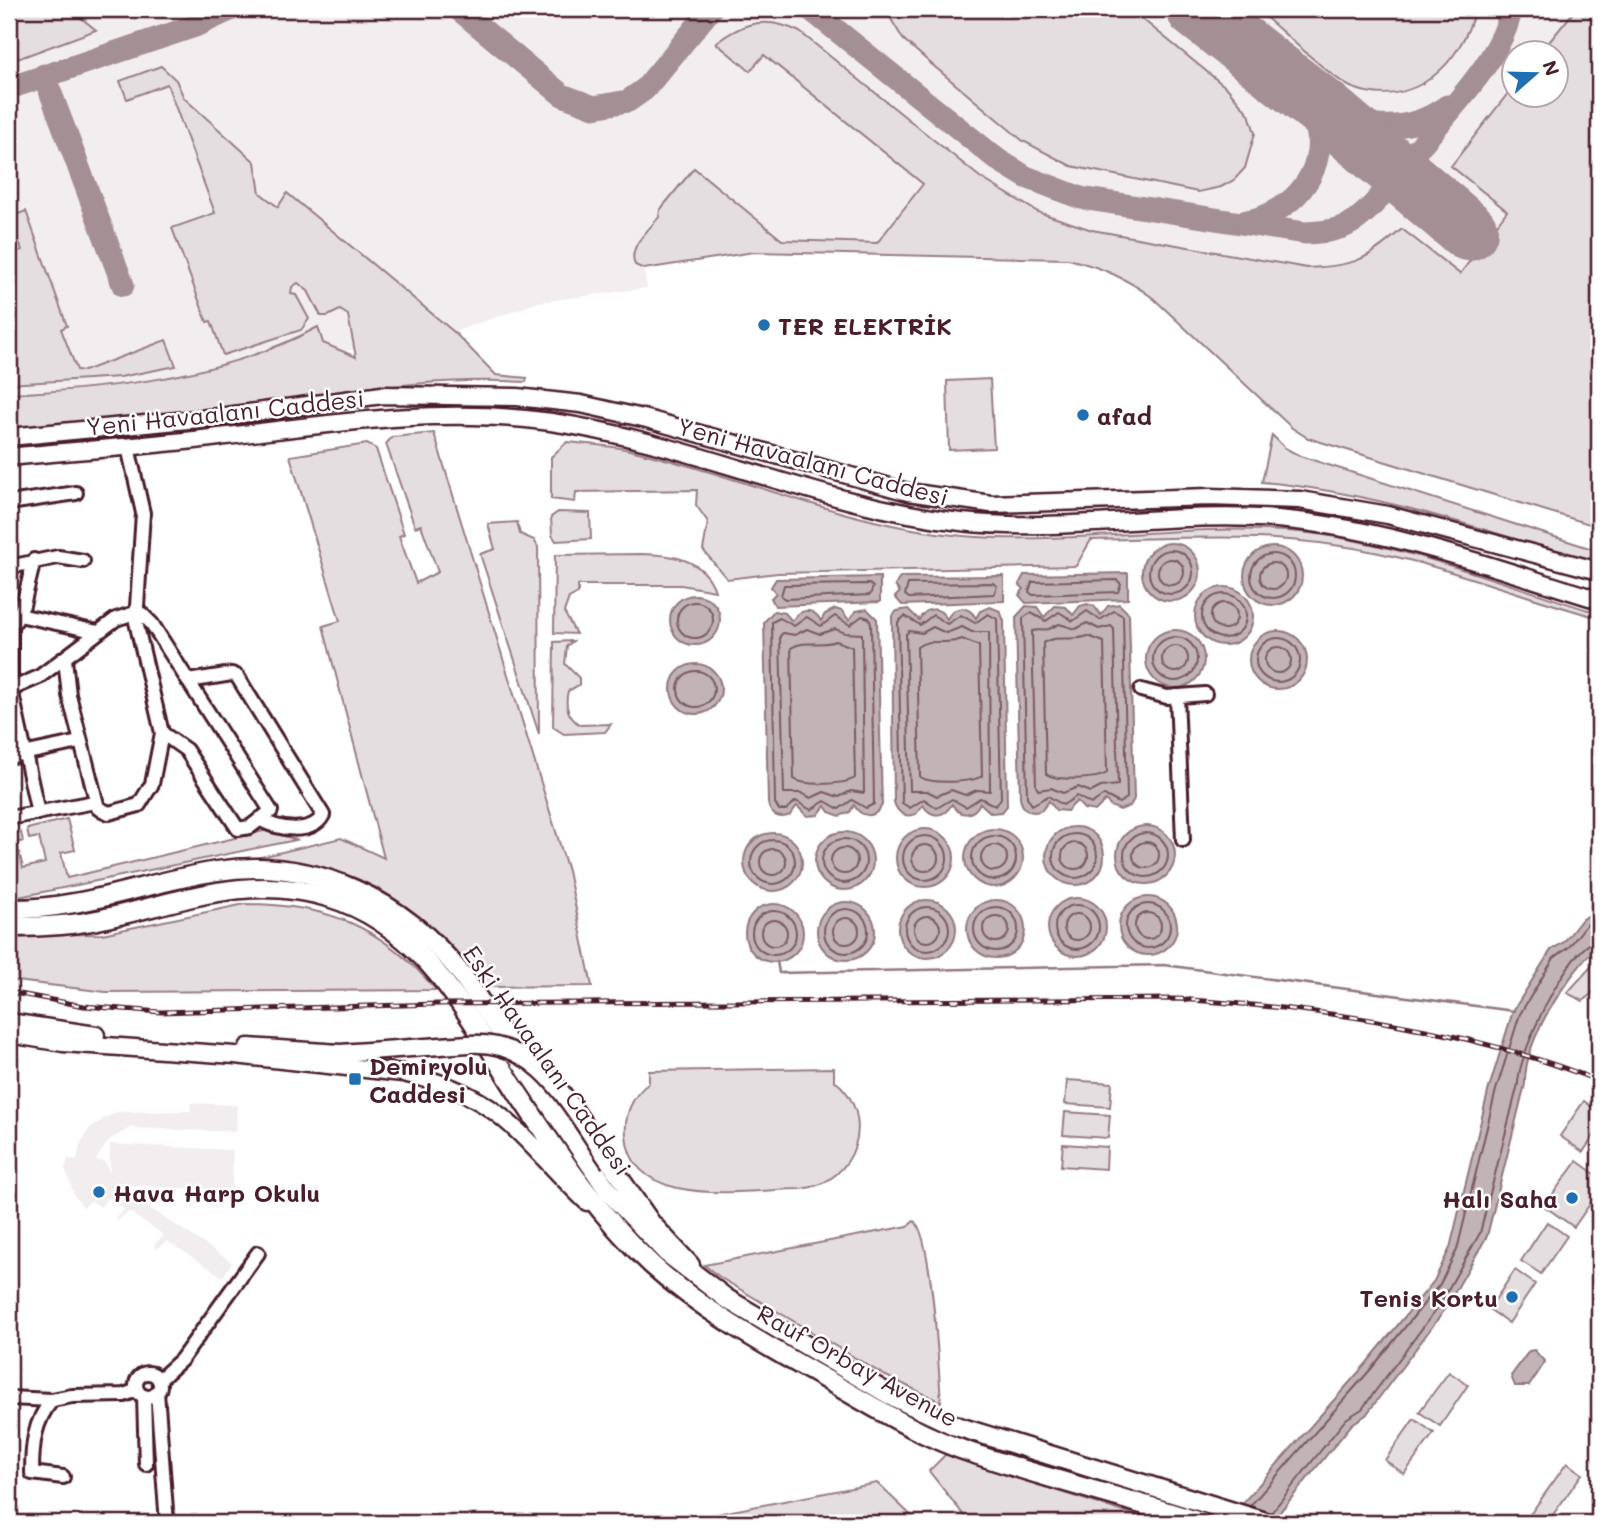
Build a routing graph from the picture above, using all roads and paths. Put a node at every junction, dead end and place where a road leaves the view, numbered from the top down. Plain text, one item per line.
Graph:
1 (219, 417) junction
2 (126, 427) junction
3 (9, 437) edge
4 (221, 437) junction
5 (128, 447) junction
6 (9, 457) edge
7 (76, 492) dead end
8 (915, 493) junction
9 (9, 503) edge
10 (909, 514) junction
11 (34, 561) junction
12 (83, 562) dead end
13 (9, 567) edge
14 (1599, 571) edge
15 (1599, 600) edge
16 (135, 612) junction
17 (13, 621) edge
18 (98, 632) junction
19 (65, 659) junction
20 (188, 681) junction
21 (10, 690) edge
22 (1141, 690) dead end
23 (1205, 694) dead end
24 (1177, 696) junction
25 (162, 733) junction
26 (79, 742) junction
27 (25, 754) junction
28 (9, 757) edge
29 (95, 802) junction
30 (38, 813) junction
31 (9, 818) edge
32 (260, 819) junction
33 (1183, 840) dead end
34 (9, 909) edge
35 (9, 927) edge
36 (9, 1022) edge
37 (9, 1034) edge
38 (603, 1214) junction
39 (258, 1253) dead end
40 (705, 1283) junction
41 (149, 1390) junction
42 (9, 1398) edge
43 (52, 1400) junction
44 (146, 1464) dead end
45 (63, 1476) dead end
46 (167, 1523) edge
47 (1203, 1523) edge
48 (1269, 1523) edge

1 - 2 main road, Yeni Havaalanı Caddesi
1 - 4 main road
1 - 8 main road, Yeni Havaalanı Caddesi
2 - 3 main road, Yeni Havaalanı Caddesi
2 - 5 main road
4 - 5 main road, Yeni Havaalanı Caddesi
4 - 10 main road, Yeni Havaalanı Caddesi
5 - 6 main road, Yeni Havaalanı Caddesi
5 - 16 street
7 - 9 street
8 - 10 main road
8 - 14 main road, Yeni Havaalanı Caddesi
10 - 15 main road, Yeni Havaalanı Caddesi
11 - 12 street
11 - 13 street
11 - 17 street
16 - 18 street
16 - 20 street
16 - 25 street
17 - 18 street
17 - 21 street
18 - 19 street
19 - 21 street
19 - 26 street
20 - 32 street
20 - 32 street
21 - 27 street
22 - 24 street
23 - 24 street
24 - 33 street
25 - 29 street
25 - 32 street
26 - 27 street
26 - 29 street
27 - 28 street
27 - 30 street
29 - 30 street
30 - 31 street
34 - 40 highway, Eski Havaalanı Caddesi
35 - 38 highway, Eski Havaalanı Caddesi
36 - 40 main road, bridge
37 - 38 main road
38 - 47 highway, Rauf Orbay Avenue
39 - 41 street
40 - 48 highway, Rauf Orbay Avenue
41 - 43 street
41 - 44 street
41 - 46 street
42 - 43 street
43 - 45 street

